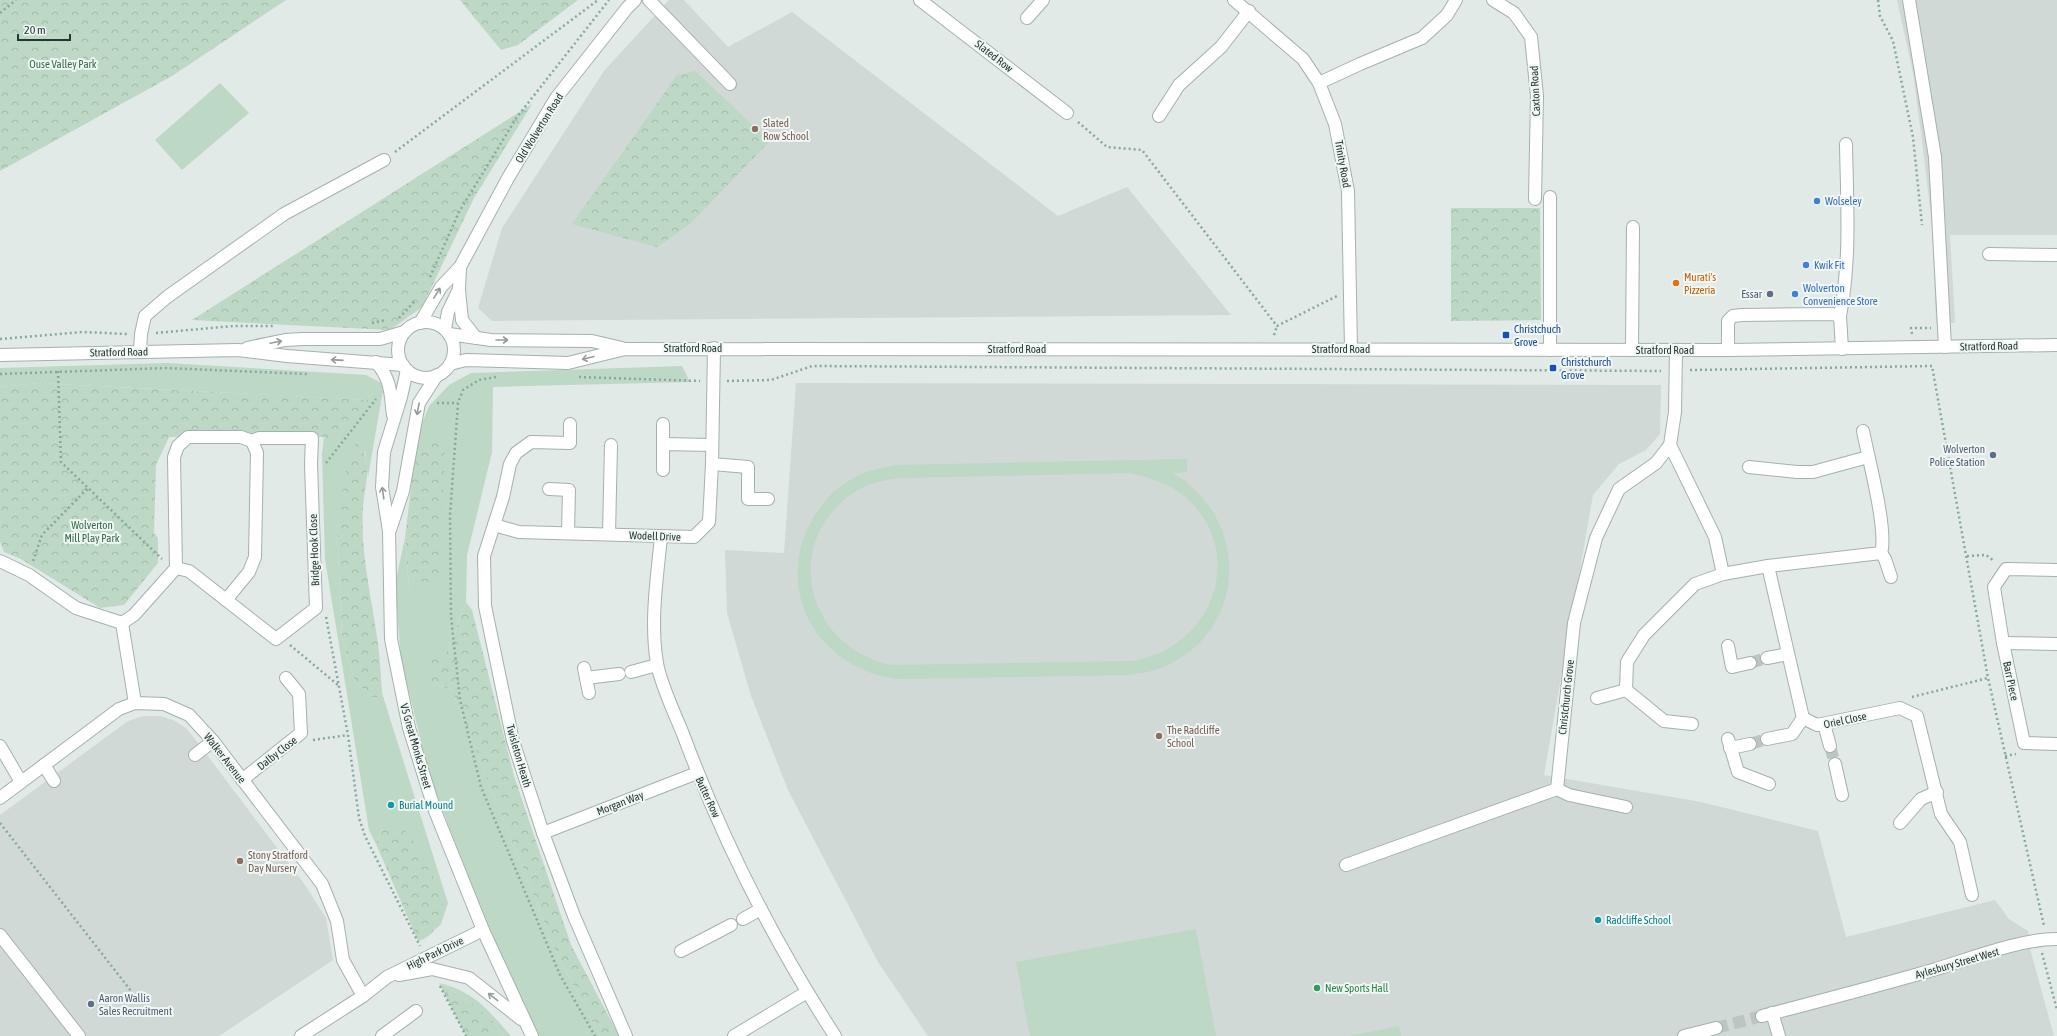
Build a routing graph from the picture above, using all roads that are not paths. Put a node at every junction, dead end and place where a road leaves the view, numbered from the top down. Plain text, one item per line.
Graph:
1 (636, 0) edge
2 (649, 0) edge
3 (920, 0) edge
4 (1043, 0) edge
5 (1234, 0) edge
6 (1456, 0) edge
7 (1493, 0) edge
8 (1909, 0) edge
9 (1249, 12) junction
10 (1027, 18) dead end
11 (1319, 83) junction
12 (730, 84) dead end
13 (1067, 112) road end
14 (1159, 116) dead end
15 (1846, 144) dead end
16 (384, 160) road end
17 (1550, 197) dead end
18 (1535, 199) dead end
19 (1633, 227) dead end
20 (1989, 254) dead end
21 (2057, 255) edge
22 (460, 267) junction
23 (459, 288) junction
24 (1840, 316) junction
25 (420, 323) junction
26 (447, 331) junction
27 (404, 332) junction
28 (476, 338) junction
29 (2057, 345) edge
30 (1945, 347) junction
31 (714, 348) junction
32 (625, 349) junction
33 (1350, 349) junction
34 (1842, 349) junction
35 (238, 350) junction
36 (1550, 350) junction
37 (1632, 350) junction
38 (1676, 350) junction
39 (1728, 350) junction
40 (140, 351) junction
41 (0, 355) edge
42 (376, 362) junction
43 (450, 364) junction
44 (405, 368) junction
45 (437, 376) junction
46 (393, 419) junction
47 (570, 424) dead end
48 (663, 424) dead end
49 (1863, 431) dead end
50 (252, 441) junction
51 (663, 444) junction
52 (611, 445) dead end
53 (712, 445) junction
54 (1670, 445) junction
55 (1868, 457) junction
56 (712, 464) junction
57 (1749, 467) dead end
58 (663, 470) dead end
59 (549, 489) dead end
60 (768, 499) dead end
61 (494, 525) junction
62 (389, 531) junction
63 (568, 533) junction
64 (609, 534) junction
65 (661, 537) junction
66 (1880, 553) junction
67 (1, 563) edge
68 (1768, 566) junction
69 (176, 568) junction
70 (2057, 570) edge
71 (1723, 574) junction
72 (1891, 577) dead end
73 (226, 600) junction
74 (122, 623) junction
75 (2003, 643) junction
76 (2057, 644) edge
77 (1728, 646) dead end
78 (1788, 654) junction
79 (1767, 658) tunnel mouth
80 (1750, 663) tunnel mouth
81 (657, 665) junction
82 (286, 678) dead end
83 (1626, 690) junction
84 (589, 693) dead end
85 (1597, 698) dead end
86 (135, 703) junction
87 (1803, 718) junction
88 (1692, 724) dead end
89 (1824, 724) junction
90 (1768, 739) tunnel mouth
91 (213, 741) junction
92 (1750, 744) tunnel mouth
93 (2057, 744) edge
94 (0, 746) edge
95 (1830, 746) tunnel mouth
96 (195, 755) dead end
97 (1835, 764) tunnel mouth
98 (44, 765) junction
99 (697, 773) junction
100 (242, 780) junction
101 (54, 781) dead end
102 (21, 782) junction
103 (1769, 784) dead end
104 (1557, 788) junction
105 (1937, 792) junction
106 (1842, 795) dead end
107 (0, 798) edge
108 (1626, 807) dead end
109 (1900, 823) dead end
110 (543, 832) junction
111 (1346, 865) dead end
112 (1972, 895) dead end
113 (761, 909) junction
114 (743, 920) dead end
115 (731, 925) dead end
116 (483, 930) junction
117 (0, 935) edge
118 (2057, 939) edge
119 (681, 951) dead end
120 (387, 977) junction
121 (807, 992) junction
122 (363, 996) junction
123 (416, 1011) dead end
124 (524, 1021) junction
125 (1716, 1028) tunnel mouth
126 (79, 1036) edge
127 (301, 1036) edge
128 (382, 1036) edge
129 (532, 1036) edge
130 (626, 1036) edge
131 (734, 1036) edge
132 (835, 1036) edge
133 (1684, 1036) edge
134 (1778, 1036) edge

1 - 22 street, Old Wolverton Road
2 - 12 street
3 - 13 street, Slated Row
4 - 10 street
5 - 9 street, Trinity Road
6 - 11 street
7 - 18 street, Caxton Road
8 - 30 street
9 - 11 street, Trinity Road
9 - 14 street
11 - 33 street, Trinity Road
15 - 24 street
16 - 40 street
17 - 36 street
19 - 37 street
20 - 21 street
22 - 23 street, Old Wolverton Road
25 -> 22 street, Old Wolverton Road
23 - 26 street, Old Wolverton Road
23 - 28 street
24 - 34 street
24 - 39 street
25 - 26 street
25 - 27 street
26 - 28 street, Stratford Road
26 - 43 street
35 -> 27 street, Stratford Road
27 - 44 street
28 -> 32 street, Stratford Road
29 - 30 street, Stratford Road
30 - 34 street, Stratford Road
31 - 32 street, Stratford Road
31 - 33 street, Stratford Road
31 - 53 street, Wodell Drive
32 -> 43 street, Stratford Road
33 - 36 street, Stratford Road
34 - 39 street, Stratford Road
35 - 40 street, Stratford Road
42 -> 35 street, Stratford Road
36 - 37 street, Stratford Road
37 - 38 street, Stratford Road
38 - 39 street, Stratford Road
38 - 54 street, Christchurch Grove
40 - 41 street, Stratford Road
42 - 44 street, Stratford Road
42 - 46 street
43 - 45 street
44 - 45 street
44 - 46 street, V5 Great Monks Street
45 -> 62 street, V5 Great Monks Street
62 -> 46 street, V5 Great Monks Street
47 - 61 street, Twisleton Heath
48 - 51 street
49 - 55 street
50 - 69 street, Bridge Hook Close
50 - 73 street
50 - 73 street, Bridge Hook Close
51 - 53 street
51 - 58 street
52 - 64 street
53 - 56 street, Wodell Drive
54 - 71 street
54 - 104 street, Christchurch Grove
55 - 57 street
55 - 66 street
56 - 60 street
56 - 65 street, Wodell Drive
59 - 63 street
61 - 63 street, Wodell Drive
61 - 110 street, Twisleton Heath
62 - 116 street, V5 Great Monks Street
63 - 64 street, Wodell Drive
64 - 65 street, Wodell Drive
65 - 81 street, Butter Row
66 - 68 street
66 - 72 street
67 - 74 street
68 - 71 street
68 - 78 street
69 - 73 street
69 - 74 street
70 - 75 street, Barr Piece
71 - 83 street
74 - 86 street
75 - 76 street
75 - 93 street, Barr Piece
77 - 80 street
78 - 79 street
78 - 87 street
81 - 84 street
81 - 99 street, Butter Row
82 - 100 street, Dalby Close
83 - 85 street
83 - 88 street
86 - 91 street, Walker Avenue
86 - 98 street, Walker Avenue
87 - 89 street, Oriel Close
87 - 90 street
89 - 95 street
89 - 105 street, Oriel Close
91 - 96 street
91 - 100 street, Walker Avenue
92 - 103 street
94 - 102 street
97 - 106 street
98 - 101 street
98 - 102 street, Walker Avenue
99 - 110 street, Morgan Way
99 - 113 street, Butter Row
100 - 122 street, Walker Avenue
102 - 107 street, Walker Avenue
104 - 108 street
104 - 111 street
105 - 109 street
105 - 112 street
110 - 130 street, Twisleton Heath
113 - 114 street
113 - 121 street, Butter Row
115 - 119 street
116 - 120 street, High Park Drive
116 - 124 street, V5 Great Monks Street
117 - 126 street
118 - 134 street, Aylesbury Street West
120 - 122 street, High Park Drive
124 -> 120 street, High Park Drive
121 - 131 street
121 - 132 street, Butter Row
122 - 127 street, High Park Drive
123 - 128 street
124 - 129 street, V5 Great Monks Street
125 - 133 street

